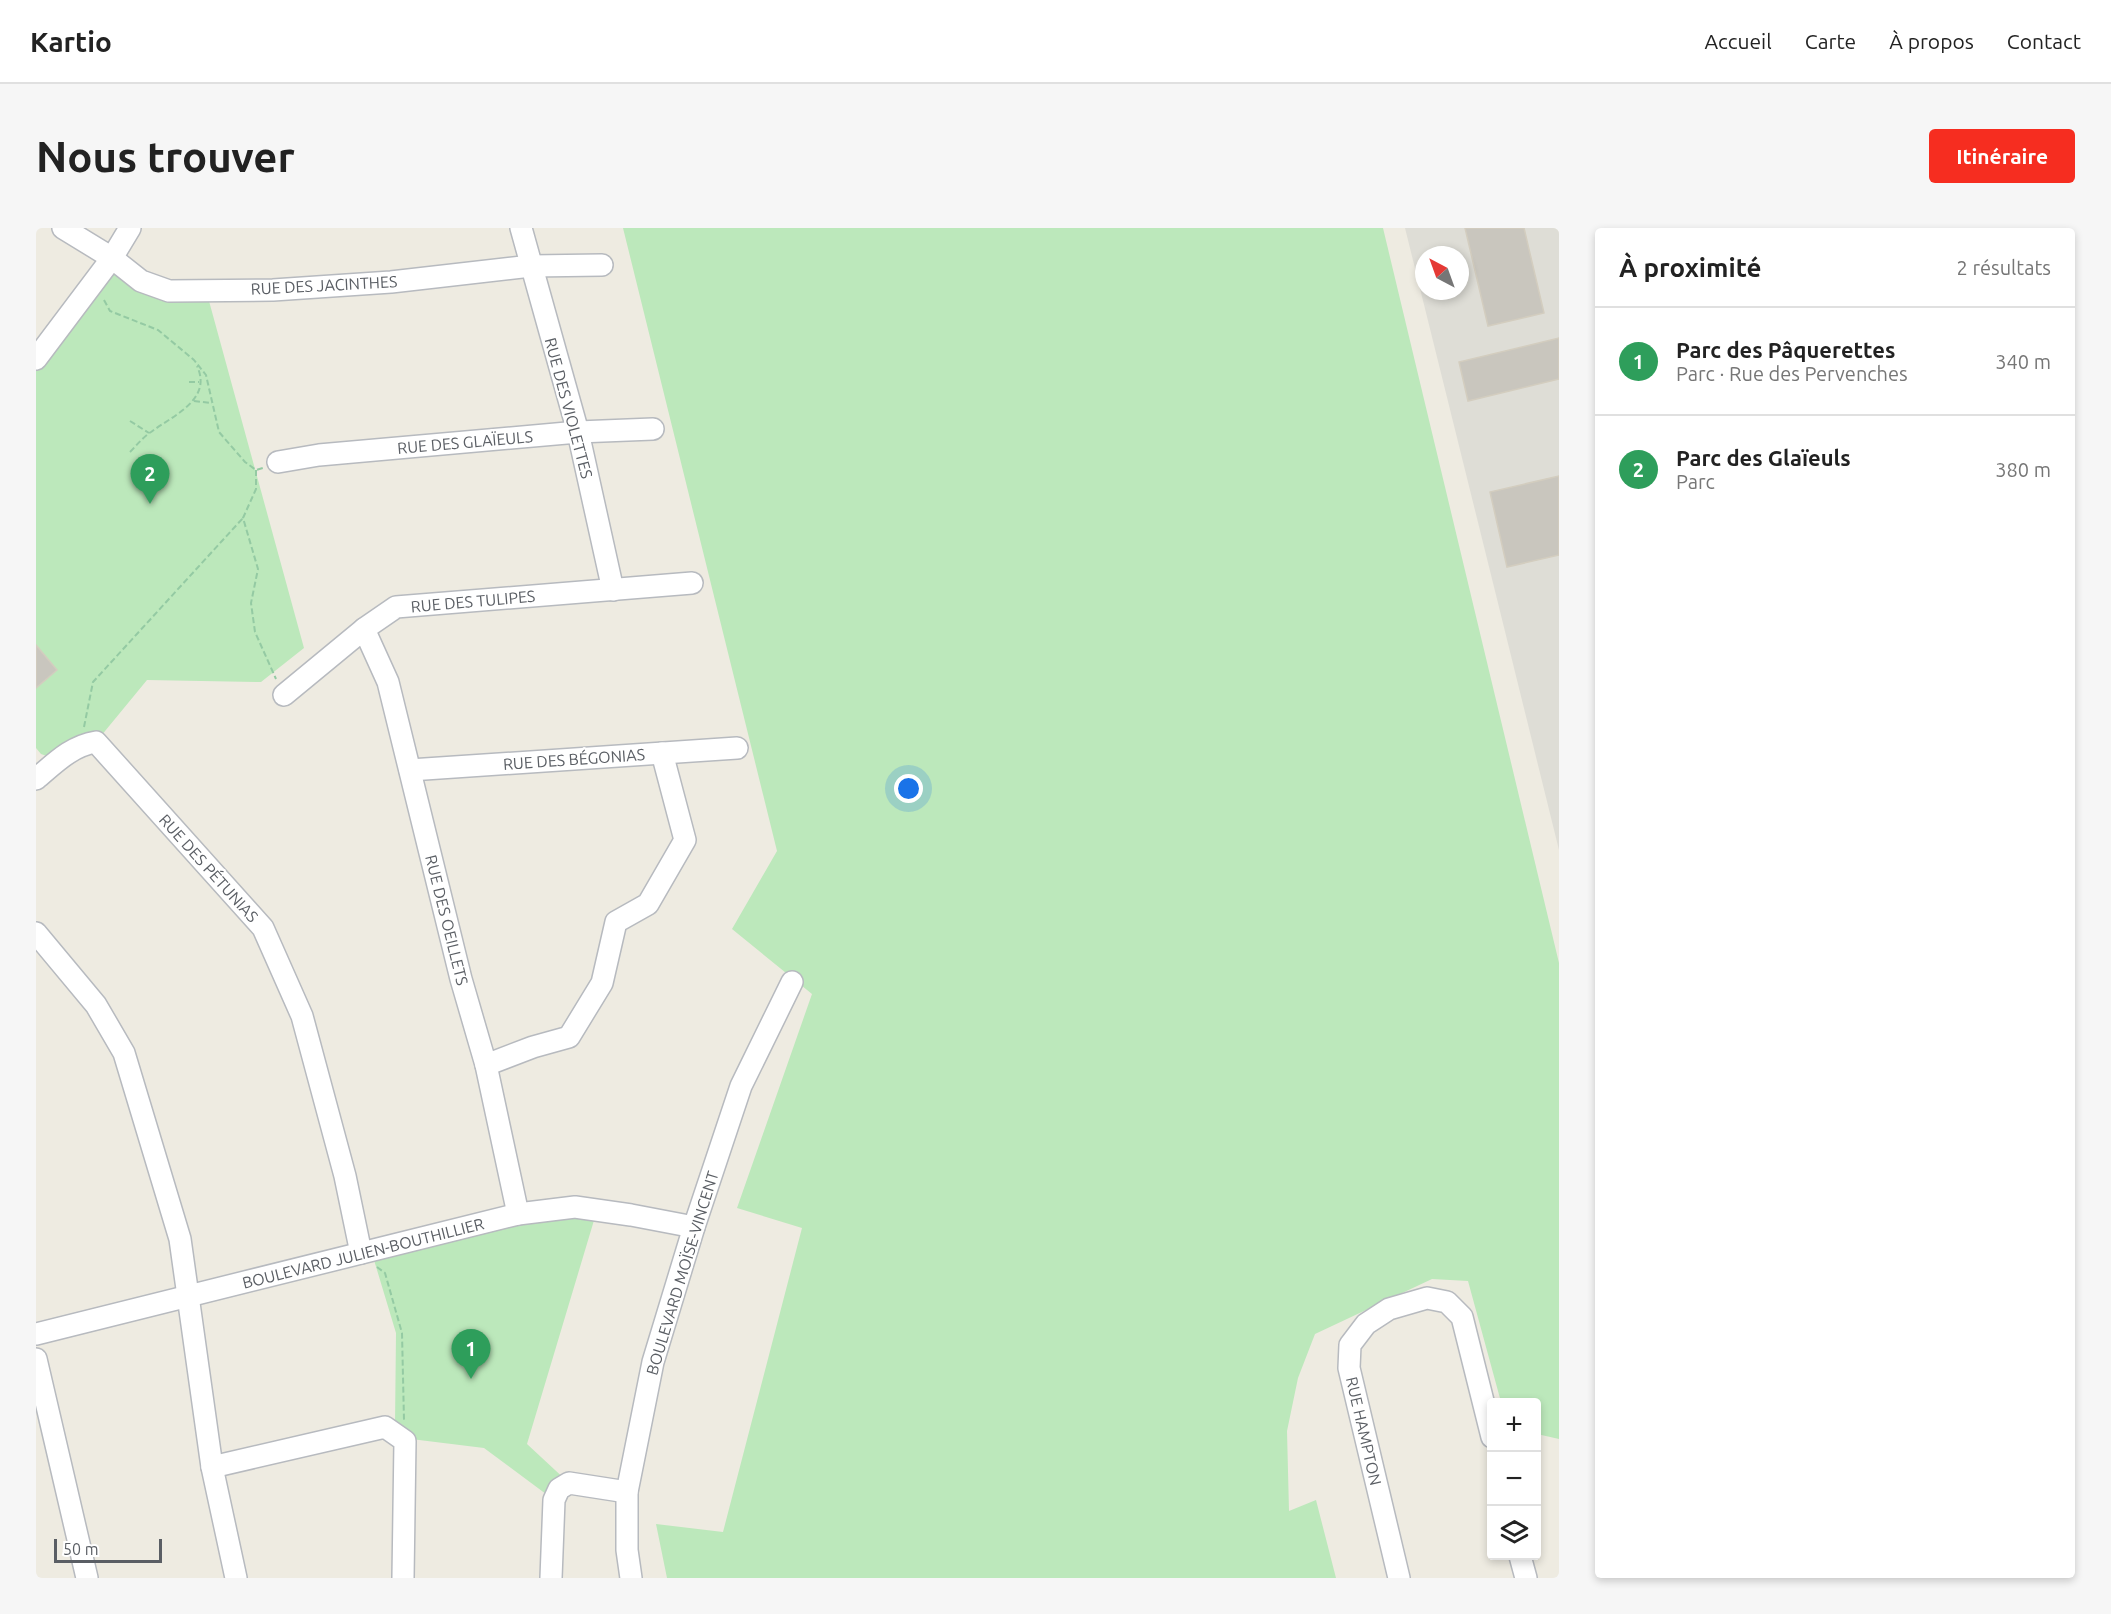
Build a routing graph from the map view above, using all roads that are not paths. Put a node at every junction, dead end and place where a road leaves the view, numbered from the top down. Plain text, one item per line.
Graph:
1 (63, 228) edge
2 (130, 228) edge
3 (521, 228) edge
4 (112, 258) junction
5 (602, 265) dead end
6 (531, 266) junction
7 (36, 359) edge
8 (653, 429) dead end
9 (578, 432) junction
10 (278, 462) road end
11 (692, 583) dead end
12 (613, 590) junction
13 (364, 629) junction
14 (284, 695) road end
15 (737, 748) dead end
16 (662, 753) junction
17 (411, 770) junction
18 (36, 779) edge
19 (36, 933) edge
20 (792, 982) dead end
21 (486, 1065) junction
22 (518, 1214) junction
23 (694, 1227) junction
24 (361, 1253) junction
25 (189, 1296) junction
26 (36, 1334) edge
27 (36, 1359) edge
28 (1487, 1420) edge
29 (212, 1467) junction
30 (627, 1492) junction
31 (1521, 1560) edge
32 (87, 1578) edge
33 (236, 1578) edge
34 (403, 1578) edge
35 (551, 1578) edge
36 (631, 1578) edge
37 (1399, 1578) edge
38 (1526, 1578) edge

1 - 4 street, RUE DES JACINTHES
2 - 4 street
3 - 6 street, RUE DES VIOLETTES
4 - 6 street, RUE DES JACINTHES
4 - 7 street
5 - 6 street, RUE DES JACINTHES
6 - 9 street, RUE DES VIOLETTES
8 - 9 street, RUE DES GLAÏEULS
9 - 10 street, RUE DES GLAÏEULS
9 - 12 street, RUE DES VIOLETTES
11 - 12 street, RUE DES TULIPES
12 - 13 street, RUE DES TULIPES
13 - 14 street, RUE DES TULIPES
13 - 17 street, RUE DES OEILLETS
15 - 16 street, RUE DES BÉGONIAS
16 - 17 street, RUE DES BÉGONIAS
16 - 21 street
17 - 21 street, RUE DES OEILLETS
18 - 24 street, RUE DES PÉTUNIAS
19 - 25 street
20 - 23 street, BOULEVARD MOÏSE-VINCENT
21 - 22 street, RUE DES OEILLETS
22 - 23 street, BOULEVARD JULIEN-BOUTHILLIER
22 - 24 street, BOULEVARD JULIEN-BOUTHILLIER
23 - 30 street, BOULEVARD MOÏSE-VINCENT
24 - 25 street, BOULEVARD JULIEN-BOUTHILLIER
25 - 26 street, BOULEVARD JULIEN-BOUTHILLIER
25 - 29 street
27 - 32 street
28 - 37 street, RUE HAMPTON
29 - 33 street
29 - 34 street
30 - 35 street
30 - 36 street, BOULEVARD MOÏSE-VINCENT
31 - 38 street

